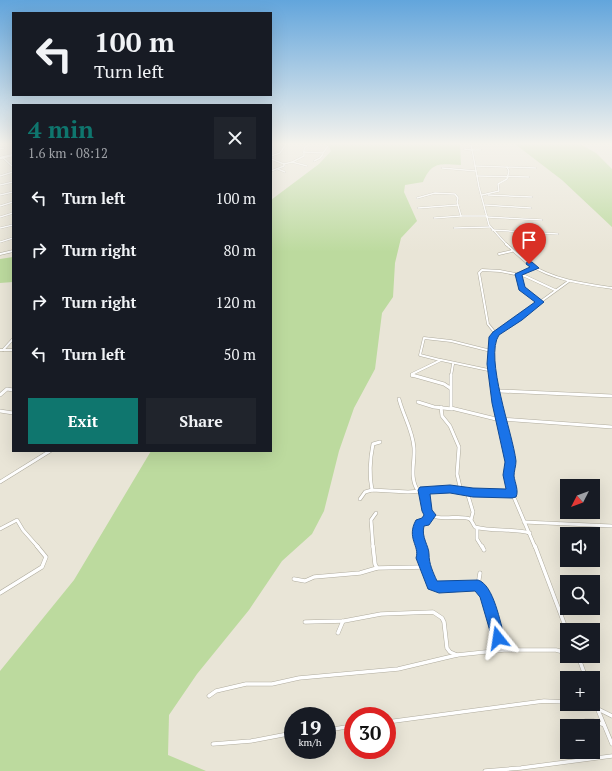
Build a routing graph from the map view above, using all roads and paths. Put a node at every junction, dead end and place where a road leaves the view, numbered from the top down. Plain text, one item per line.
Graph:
1 (479, 180) edge
2 (504, 180) edge
3 (12, 182) edge
4 (0, 185) edge
5 (12, 192) edge
6 (0, 195) edge
7 (483, 195) junction
8 (532, 197) dead end
9 (417, 198) dead end
10 (12, 202) edge
11 (458, 205) junction
12 (0, 206) edge
13 (485, 206) junction
14 (418, 208) dead end
15 (531, 208) dead end
16 (12, 214) edge
17 (460, 216) junction
18 (0, 217) edge
19 (487, 217) junction
20 (434, 218) dead end
21 (542, 220) dead end
22 (12, 225) edge
23 (490, 227) junction
24 (0, 228) edge
25 (454, 228) dead end
26 (492, 230) junction
27 (558, 234) dead end
28 (12, 238) edge
29 (0, 242) edge
30 (12, 251) edge
31 (512, 251) junction
32 (0, 254) edge
33 (499, 254) dead end
34 (535, 268) junction
35 (519, 274) junction
36 (569, 281) junction
37 (612, 288) edge
38 (556, 290) junction
39 (540, 302) junction
40 (496, 334) junction
41 (12, 341) edge
42 (2, 350) edge
43 (491, 351) junction
44 (441, 360) junction
45 (453, 364) junction
46 (493, 371) junction
47 (450, 388) junction
48 (494, 388) junction
49 (12, 390) edge
50 (500, 391) junction
51 (495, 394) junction
52 (0, 395) edge
53 (612, 396) edge
54 (399, 399) dead end
55 (418, 402) dead end
56 (441, 407) junction
57 (452, 409) junction
58 (0, 411) edge
59 (12, 413) edge
60 (500, 420) junction
61 (612, 426) edge
62 (380, 442) dead end
63 (48, 452) edge
64 (0, 482) edge
65 (372, 490) junction
66 (424, 490) junction
67 (418, 491) junction
68 (461, 491) junction
69 (467, 492) junction
70 (512, 494) junction
71 (360, 498) dead end
72 (376, 513) dead end
73 (431, 515) junction
74 (471, 520) junction
75 (524, 522) junction
76 (612, 526) edge
77 (478, 528) junction
78 (0, 530) edge
79 (530, 533) junction
80 (484, 550) dead end
81 (425, 567) junction
82 (377, 568) junction
83 (480, 573) dead end
84 (294, 579) dead end
85 (478, 585) junction
86 (0, 593) edge
87 (344, 621) junction
88 (305, 622) dead end
89 (564, 623) edge
90 (338, 633) dead end
91 (504, 650) junction
92 (560, 651) edge
93 (457, 655) junction
94 (209, 696) dead end
95 (560, 702) edge
96 (600, 710) edge
97 (598, 711) edge
98 (612, 716) edge
99 (396, 721) edge
100 (600, 723) edge
101 (605, 725) junction
102 (284, 735) edge
103 (212, 744) dead end
104 (612, 744) edge
105 (612, 756) edge
106 (485, 771) edge

1 - 7 street
2 - 7 street
3 - 4 street
5 - 6 street
7 - 8 street
7 - 13 street
9 - 11 street
10 - 12 street
11 - 14 street
11 - 17 street
13 - 15 street
13 - 19 street
16 - 18 street
17 - 19 street
17 - 20 street
19 - 21 street
19 - 23 street
22 - 24 street
23 - 25 street
23 - 26 street
26 - 27 street
26 - 31 street
28 - 29 street
30 - 32 street
31 - 33 street
31 - 34 street
34 - 35 street
34 - 36 street
35 - 38 street
35 - 39 street
35 - 40 street
36 - 37 street
36 - 38 street
38 - 39 street
39 - 40 street
40 - 43 street
41 - 42 street
43 - 44 street
43 - 46 street
44 - 45 street
44 - 47 street
45 - 46 street
45 - 47 street
46 - 48 street
47 - 57 street
48 - 50 street
48 - 51 street
49 - 52 street
50 - 51 street
50 - 53 street
51 - 60 street
54 - 67 street
55 - 56 street
56 - 57 street
56 - 68 street
57 - 60 street
58 - 59 street
60 - 61 street
60 - 70 street
62 - 65 street
63 - 64 street
65 - 67 street
65 - 71 street
66 - 67 street
66 - 68 street
66 - 73 street
68 - 69 street
69 - 70 street
69 - 74 street
70 - 75 street
72 - 82 street
73 - 74 street
73 - 81 street
74 - 77 street
75 - 76 street
75 - 79 street
77 - 79 street
77 - 80 street
78 - 86 street
79 - 89 street
81 - 82 street
81 - 85 street
82 - 84 street
83 - 85 street
85 - 91 street
87 - 88 street
87 - 90 street
87 - 93 street
91 - 92 street
91 - 93 street
93 - 94 street
95 - 99 street
96 - 98 street
97 - 101 street
100 - 101 street
101 - 104 street
102 - 103 street
105 - 106 street

